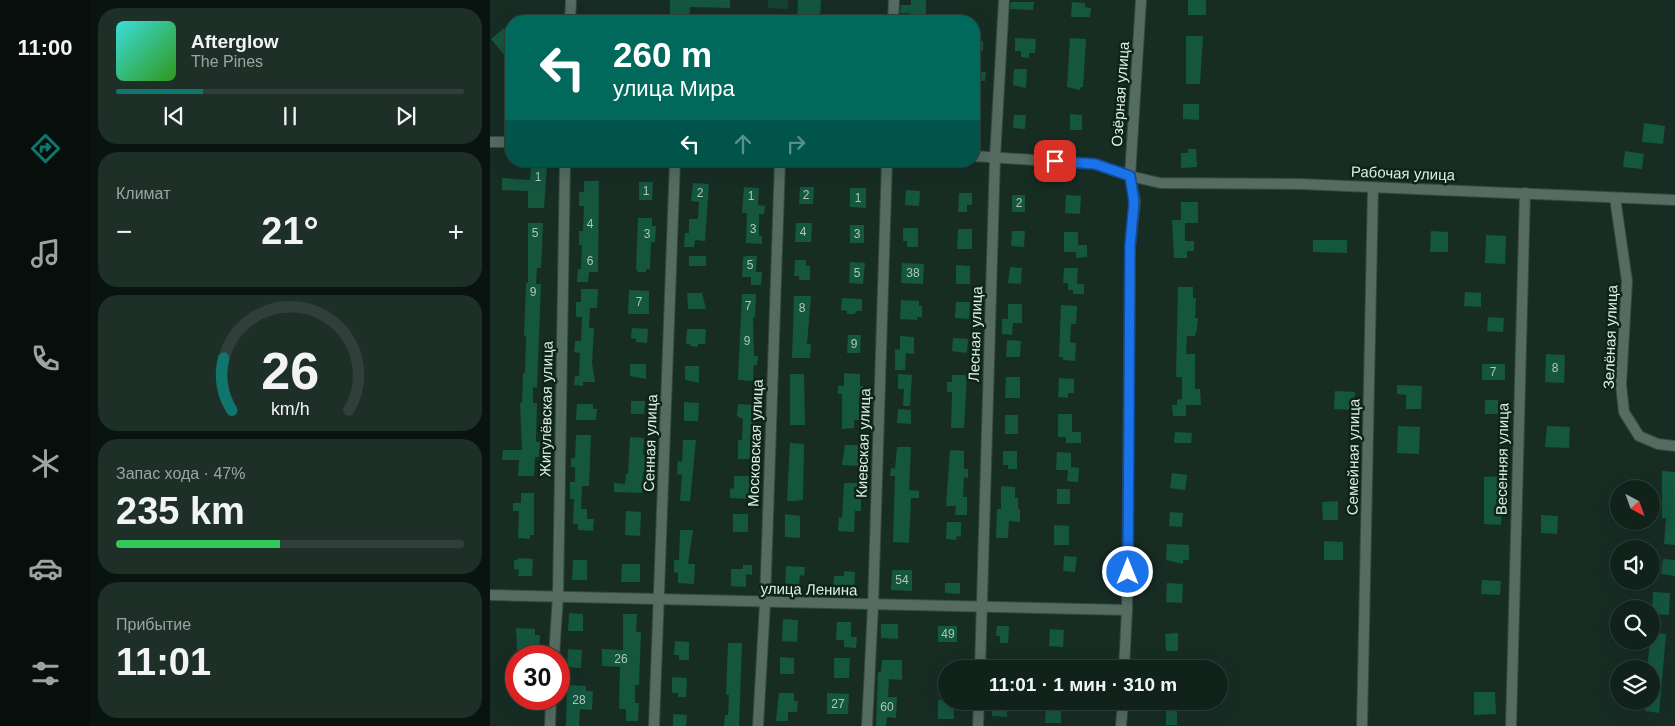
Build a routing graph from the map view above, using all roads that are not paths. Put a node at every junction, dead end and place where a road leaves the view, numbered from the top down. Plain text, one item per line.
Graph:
1 (571, 0) edge
2 (894, 0) edge
3 (1004, 0) edge
4 (1141, 0) edge
5 (570, 15) edge
6 (893, 15) edge
7 (490, 142) edge
8 (505, 142) edge
9 (980, 156) edge
10 (995, 157) junction
11 (565, 167) edge
12 (675, 167) edge
13 (780, 167) edge
14 (887, 167) edge
15 (1130, 176) junction
16 (1373, 188) junction
17 (1525, 193) junction
18 (1615, 198) junction
19 (1675, 200) edge
20 (1675, 446) edge
21 (490, 595) edge
22 (558, 596) junction
23 (659, 600) junction
24 (765, 603) junction
25 (874, 606) junction
26 (981, 608) junction
27 (1127, 610) junction
28 (555, 645) edge
29 (980, 660) edge
30 (1124, 660) edge
31 (551, 710) edge
32 (979, 710) edge
33 (1123, 710) edge
34 (550, 726) edge
35 (654, 726) edge
36 (758, 726) edge
37 (867, 726) edge
38 (978, 726) edge
39 (1122, 726) edge
40 (1362, 726) edge
41 (1511, 726) edge

1 - 5 street
2 - 6 street
3 - 10 street, Лесная улица
4 - 15 street, Озёрная улица
7 - 8 street
9 - 10 street, Рабочая улица
10 - 15 street, Рабочая улица
10 - 26 street, Лесная улица
11 - 22 street, Жигулёвская улица
12 - 23 street, Сенная улица
13 - 24 street, Московская улица
14 - 25 street, Киевская улица
15 - 16 street, Рабочая улица
15 - 27 street, Озёрная улица
16 - 17 street, Рабочая улица
16 - 40 street, Семейная улица
17 - 18 street, Рабочая улица
17 - 41 street, Весенняя улица
18 - 19 street, Рабочая улица
18 - 20 street, Зелёная улица
21 - 22 street, улица Ленина
22 - 23 street, улица Ленина
22 - 28 street, Жигулёвская улица
23 - 24 street, улица Ленина
23 - 35 street, Сенная улица
24 - 25 street, улица Ленина
24 - 36 street, Московская улица
25 - 26 street, улица Ленина
25 - 37 street, Киевская улица
26 - 27 street, улица Ленина
26 - 29 street, Лесная улица
27 - 30 street, Озёрная улица
31 - 34 street
32 - 38 street
33 - 39 street

